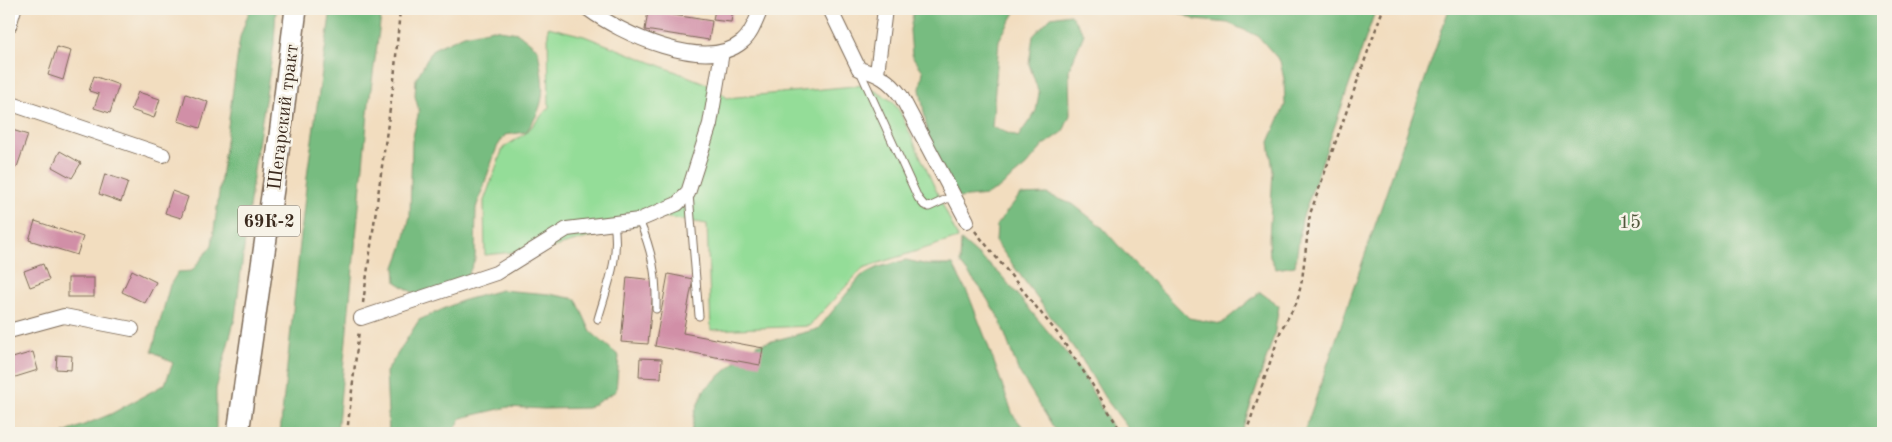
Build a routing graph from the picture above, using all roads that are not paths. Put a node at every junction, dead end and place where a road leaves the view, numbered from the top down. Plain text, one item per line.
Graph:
1 (14, 9) edge
2 (296, 9) edge
3 (588, 9) edge
4 (761, 9) edge
5 (830, 9) edge
6 (885, 9) edge
7 (9, 26) edge
8 (722, 52) junction
9 (859, 69) junction
10 (877, 73) junction
11 (9, 103) edge
12 (163, 154) dead end
13 (688, 193) junction
14 (953, 196) junction
15 (639, 220) junction
16 (967, 221) road end
17 (614, 224) junction
18 (656, 309) dead end
19 (698, 316) dead end
20 (361, 318) road end
21 (598, 319) dead end
22 (132, 329) dead end
23 (9, 331) edge
24 (238, 433) edge

1 - 7 street
2 - 24 main road, Шегарский тракт / 69К-2
3 - 8 street
4 - 8 street
5 - 9 street
6 - 10 street
8 - 13 street
9 - 10 street
9 - 14 lane
10 - 14 street
11 - 12 street
13 - 15 street
13 - 19 lane
14 - 16 street
15 - 17 street
15 - 18 lane
17 - 20 street
17 - 21 lane
22 - 23 street

